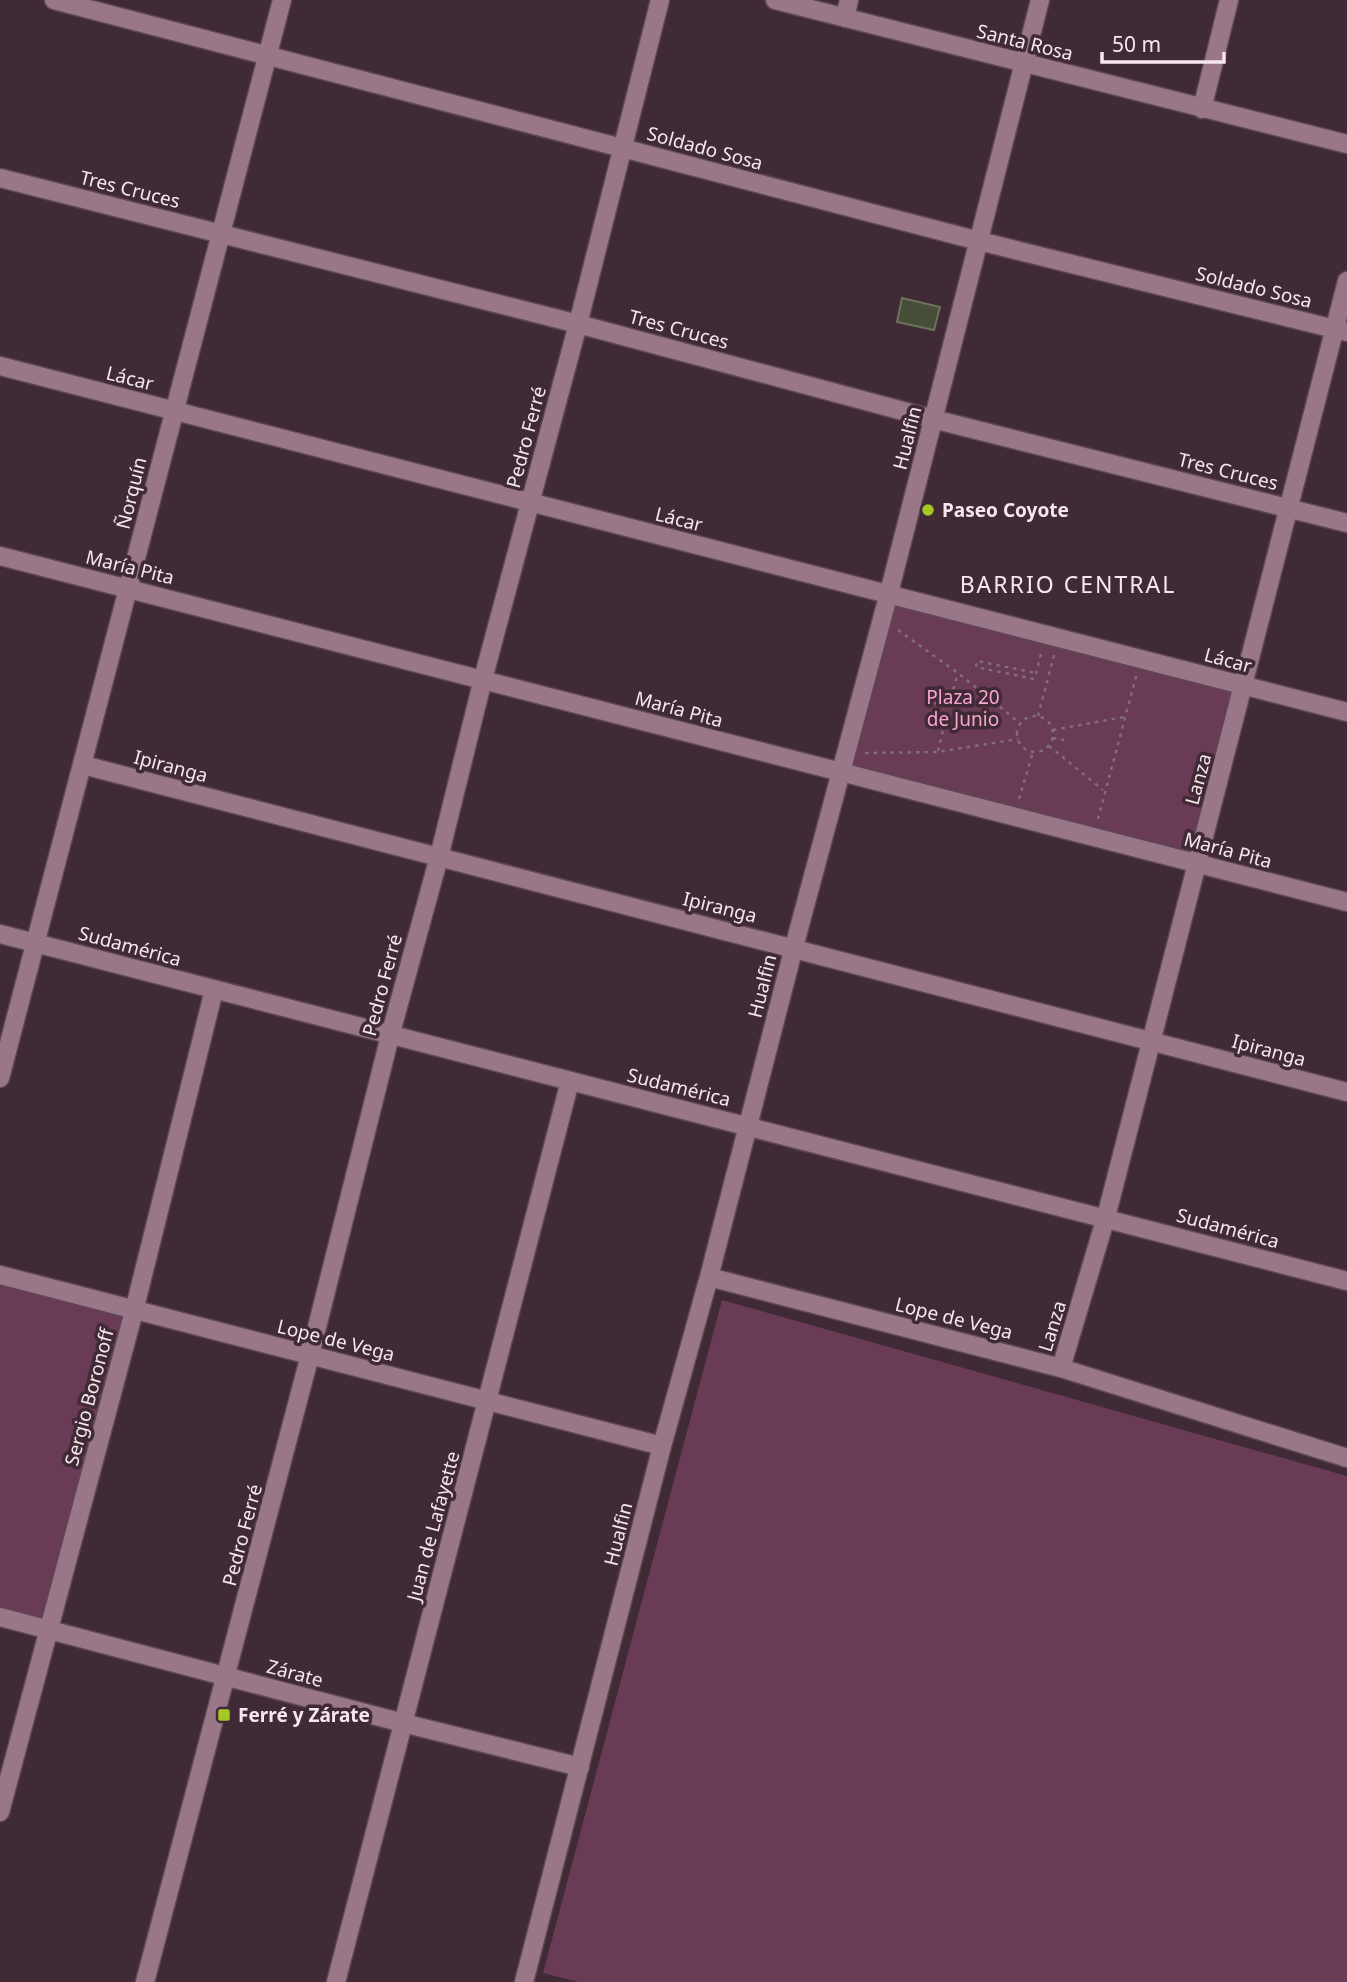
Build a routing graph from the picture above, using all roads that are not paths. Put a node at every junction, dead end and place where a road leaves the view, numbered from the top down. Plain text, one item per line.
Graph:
1 (54, 0) edge
2 (282, 0) edge
3 (660, 0) edge
4 (775, 0) edge
5 (849, 0) edge
6 (1040, 0) edge
7 (1229, 0) edge
8 (845, 18) junction
9 (267, 56) junction
10 (1024, 64) junction
11 (1202, 109) junction
12 (1347, 145) edge
13 (624, 149) junction
14 (0, 178) edge
15 (220, 233) junction
16 (979, 241) junction
17 (1347, 281) edge
18 (578, 324) junction
19 (1341, 330) edge
20 (0, 366) edge
21 (173, 411) junction
22 (933, 419) junction
23 (530, 503) junction
24 (1288, 508) junction
25 (1347, 523) edge
26 (0, 556) edge
27 (128, 588) junction
28 (888, 593) junction
29 (483, 679) junction
30 (1244, 686) junction
31 (1347, 712) edge
32 (83, 765) junction
33 (841, 773) junction
34 (439, 857) junction
35 (1198, 864) junction
36 (1347, 902) edge
37 (0, 934) edge
38 (35, 943) junction
39 (794, 947) junction
40 (214, 990) junction
41 (390, 1036) junction
42 (1152, 1041) junction
43 (0, 1078) edge
44 (570, 1081) junction
45 (1347, 1092) edge
46 (748, 1127) junction
47 (1106, 1217) junction
48 (0, 1275) edge
49 (709, 1277) junction
50 (1347, 1281) edge
51 (134, 1311) junction
52 (310, 1355) junction
53 (1061, 1367) junction
54 (488, 1401) junction
55 (662, 1446) junction
56 (1347, 1458) edge
57 (0, 1617) edge
58 (50, 1630) junction
59 (226, 1677) junction
60 (403, 1723) junction
61 (580, 1767) junction
62 (0, 1812) edge
63 (145, 1982) edge
64 (336, 1982) edge
65 (524, 1982) edge

1 - 9 street, Soldado Sosa
2 - 9 street, Ñorquín
3 - 13 street, Pedro Ferré
4 - 8 street, Santa Rosa
5 - 8 street
6 - 10 street, Hualfin
7 - 11 street
8 - 10 street, Santa Rosa
9 - 13 street, Soldado Sosa
9 - 15 street, Ñorquín
10 - 11 street, Santa Rosa
10 - 16 street, Hualfin
11 - 12 street, Santa Rosa
13 - 16 street, Soldado Sosa
13 - 18 street, Pedro Ferré
14 - 15 street, Tres Cruces
15 - 18 street, Tres Cruces
15 - 21 street, Ñorquín
16 - 19 street, Soldado Sosa
16 - 22 street, Hualfin
17 - 19 street, Lanza
18 - 22 street, Tres Cruces
18 - 23 street, Pedro Ferré
19 - 24 street, Lanza
20 - 21 street, Lácar
21 - 23 street, Lácar
21 - 27 street, Ñorquín
22 - 24 street, Tres Cruces
22 - 28 street, Hualfin
23 - 28 street, Lácar
23 - 29 street, Pedro Ferré
24 - 25 street, Tres Cruces
24 - 30 street, Lanza
26 - 27 street, María Pita
27 - 29 street, María Pita
27 - 32 street, Ñorquín
28 - 30 street, Lácar
28 - 33 street, Hualfin
29 - 33 street, María Pita
29 - 34 street, Pedro Ferré
30 - 31 street, Lácar
30 - 35 street, Lanza
32 - 34 street, Ipiranga
32 - 38 street, Ñorquín
33 - 35 street, María Pita
33 - 39 street, Hualfin
34 - 39 street, Ipiranga
34 - 41 street, Pedro Ferré
35 - 36 street, María Pita
35 - 42 street, Lanza
37 - 38 street, Sudamérica
38 - 40 street, Sudamérica
38 - 43 street, Ñorquín
39 - 42 street, Ipiranga
39 - 46 street, Hualfin
40 - 41 street, Sudamérica
40 - 51 street, Sergio Boronoff
41 - 44 street, Sudamérica
41 - 52 street, Pedro Ferré
42 - 45 street, Ipiranga
42 - 47 street, Lanza
44 - 46 street, Sudamérica
44 - 54 street, Juan de Lafayette
46 - 47 street, Sudamérica
46 - 49 street, Hualfin
47 - 50 street, Sudamérica
47 - 53 street, Lanza
48 - 51 street, Lope de Vega
49 - 53 street, Lope de Vega
49 - 55 street, Hualfin
51 - 52 street, Lope de Vega
51 - 58 street, Sergio Boronoff
52 - 54 street, Lope de Vega
52 - 59 street, Pedro Ferré
53 - 56 street, Lope de Vega
54 - 55 street, Lope de Vega
54 - 60 street, Juan de Lafayette
55 - 61 street, Hualfin
57 - 58 street, Zárate
58 - 59 street, Zárate
58 - 62 street, Sergio Boronoff
59 - 60 street, Zárate
59 - 63 street, Pedro Ferré
60 - 61 street, Zárate
60 - 64 street, Juan de Lafayette
61 - 65 street, Hualfin

